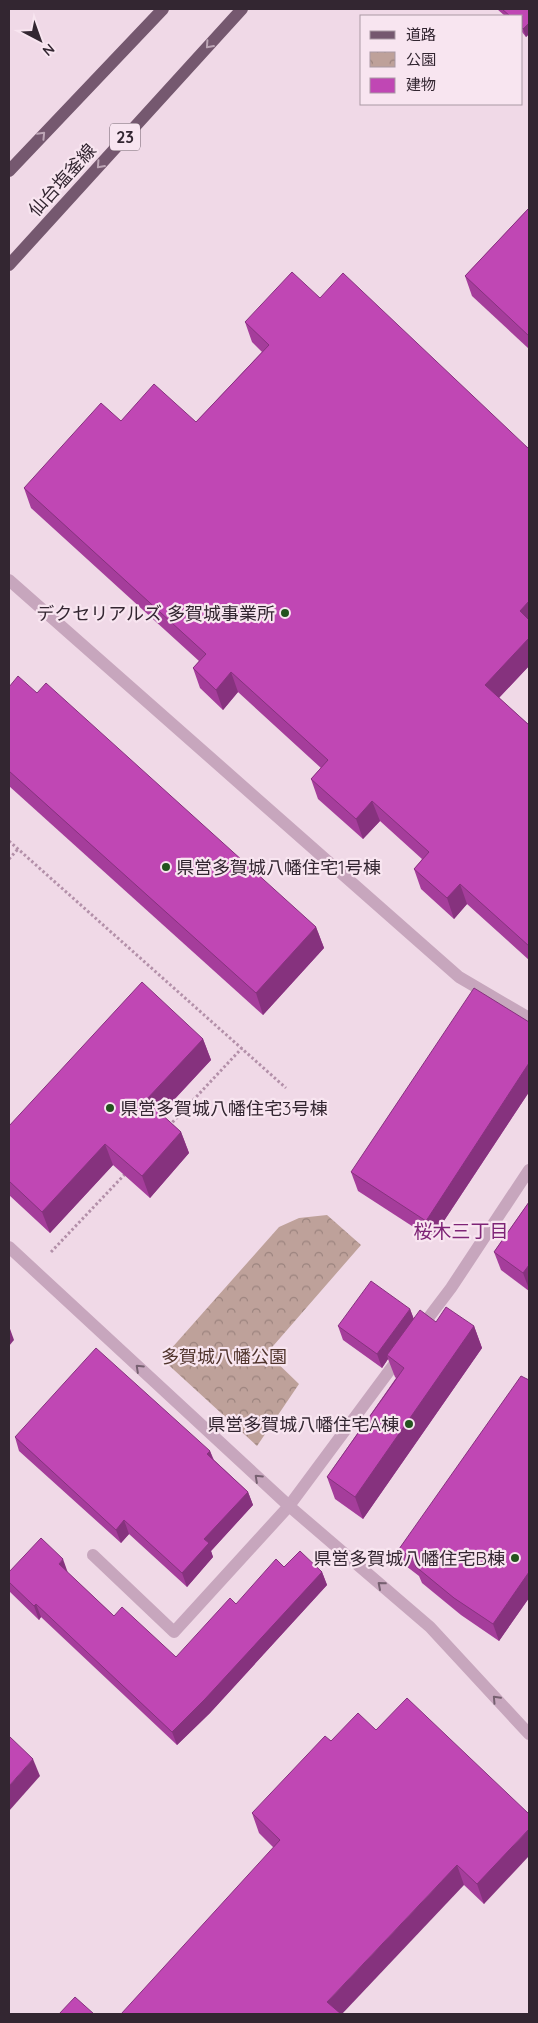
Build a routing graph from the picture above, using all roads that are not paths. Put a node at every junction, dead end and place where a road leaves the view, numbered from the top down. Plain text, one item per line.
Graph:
1 (163, 9) edge
2 (242, 9) edge
3 (9, 171) edge
4 (9, 265) edge
5 (9, 580) edge
6 (529, 1018) edge
7 (529, 1170) edge
8 (9, 1247) edge
9 (288, 1506) junction
10 (94, 1556) dead end
11 (529, 1734) edge

3 -> 1 main road
2 -> 4 main road, 仙台塩釜線 / 23
5 - 6 street
7 - 9 street
9 -> 8 street
9 - 10 street
11 -> 9 street

